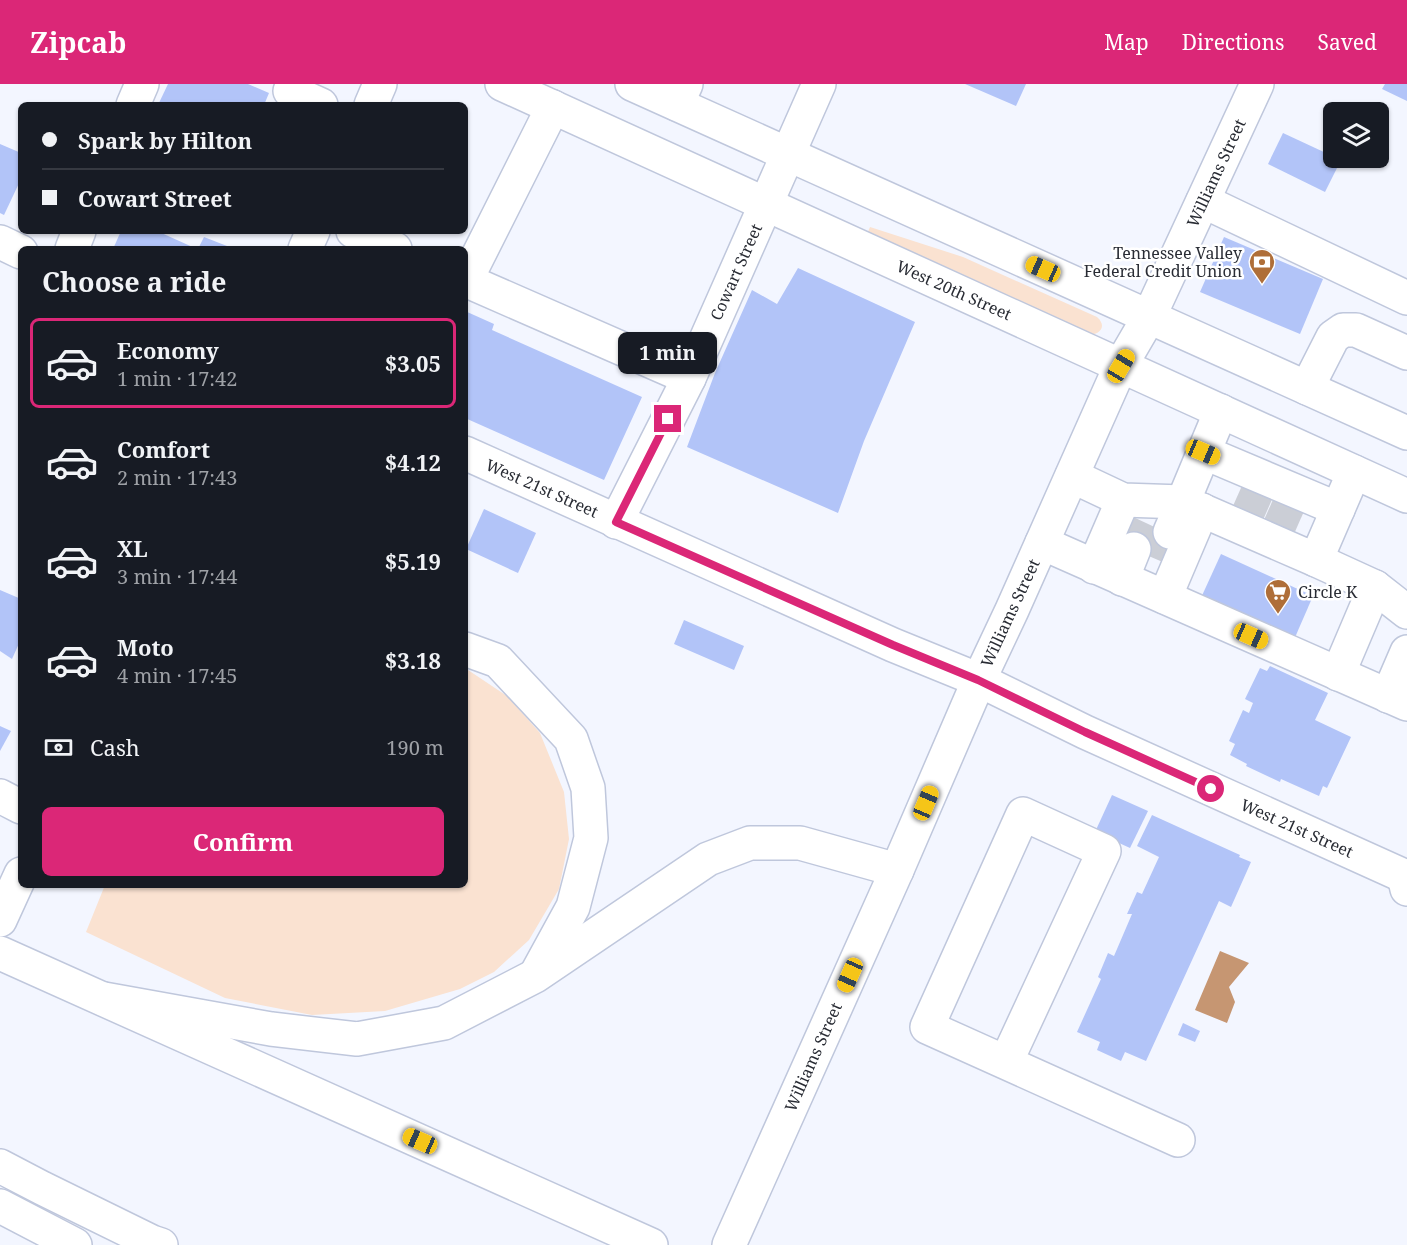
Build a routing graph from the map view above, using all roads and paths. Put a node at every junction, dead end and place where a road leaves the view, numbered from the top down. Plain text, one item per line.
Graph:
1 (142, 84) edge
2 (380, 84) edge
3 (502, 84) edge
4 (632, 84) edge
5 (819, 84) edge
6 (1257, 84) edge
7 (289, 93) edge
8 (682, 94) edge
9 (134, 102) edge
10 (313, 102) edge
11 (372, 102) edge
12 (553, 107) junction
13 (788, 154) junction
14 (1203, 201) junction
15 (766, 204) junction
16 (360, 234) edge
17 (0, 242) edge
18 (388, 246) edge
19 (18, 251) edge
20 (468, 276) edge
21 (468, 281) edge
22 (1407, 298) edge
23 (1149, 317) junction
24 (1407, 353) edge
25 (1121, 366) junction
26 (689, 378) junction
27 (1307, 388) junction
28 (1221, 411) junction
29 (1407, 433) edge
30 (1203, 452) junction
31 (468, 454) edge
32 (1354, 472) junction
33 (1072, 476) junction
34 (1407, 496) edge
35 (1123, 500) junction
36 (1253, 502) junction
37 (1338, 509) junction
38 (1284, 515) junction
39 (616, 522) junction
40 (1164, 525) junction
41 (1042, 543) junction
42 (1316, 560) junction
43 (1131, 583) junction
44 (1375, 587) junction
45 (1407, 612) edge
46 (468, 650) edge
47 (1407, 652) edge
48 (1338, 674) junction
49 (978, 680) junction
50 (1398, 700) edge
51 (0, 796) edge
52 (18, 805) edge
53 (897, 870) junction
54 (1406, 876) edge
55 (18, 880) edge
56 (0, 920) edge
57 (0, 953) edge
58 (535, 976) junction
59 (104, 999) junction
60 (1006, 1062) junction
61 (1178, 1140) dead end
62 (0, 1166) edge
63 (0, 1206) edge
64 (75, 1245) edge
65 (162, 1245) edge
66 (651, 1245) edge
67 (729, 1245) edge

1 - 9 main road
2 - 11 main road
3 - 12 main road, West 20th Street
4 - 8 main road
5 - 13 main road, Cowart Street
6 - 14 main road, Williams Street
7 - 10 main road
8 - 13 main road
12 - 15 main road, West 20th Street
12 - 20 main road
13 - 15 main road, Cowart Street
13 - 23 main road
14 - 22 main road
14 - 23 main road, Williams Street
15 - 25 main road, West 20th Street
15 - 26 main road, Cowart Street
16 - 18 main road
17 - 19 main road
21 - 26 main road
23 - 25 main road, Williams Street
23 - 27 main road
24 - 27 main road
25 - 28 main road, West 20th Street
25 - 33 main road, Williams Street
26 - 39 main road, Cowart Street
27 - 29 main road
28 - 30 main road
28 - 32 main road, West 20th Street
30 - 36 main road
30 - 40 main road
31 - 39 main road, West 21st Street
32 - 34 main road, West 20th Street
32 - 37 main road
33 - 35 main road
33 - 41 main road, Williams Street
35 - 40 main road
35 - 43 main road
36 - 38 main road
36 - 38 main road
36 - 40 main road
37 - 38 main road
37 - 42 main road
38 - 42 main road
39 - 49 main road, West 21st Street
40 - 43 main road
40 - 43 main road
41 - 43 main road
41 - 49 main road, Williams Street
42 - 44 main road
43 - 48 main road
44 - 45 main road
44 - 48 main road
46 - 58 main road
47 - 50 main road
48 - 50 main road
49 - 53 main road, Williams Street
49 - 54 main road, West 21st Street
51 - 52 main road
53 - 58 main road
53 - 67 main road, Williams Street
55 - 56 main road
57 - 59 main road
58 - 59 main road
59 - 66 main road
60 - 60 main road
60 - 61 main road
62 - 65 main road
63 - 64 main road

